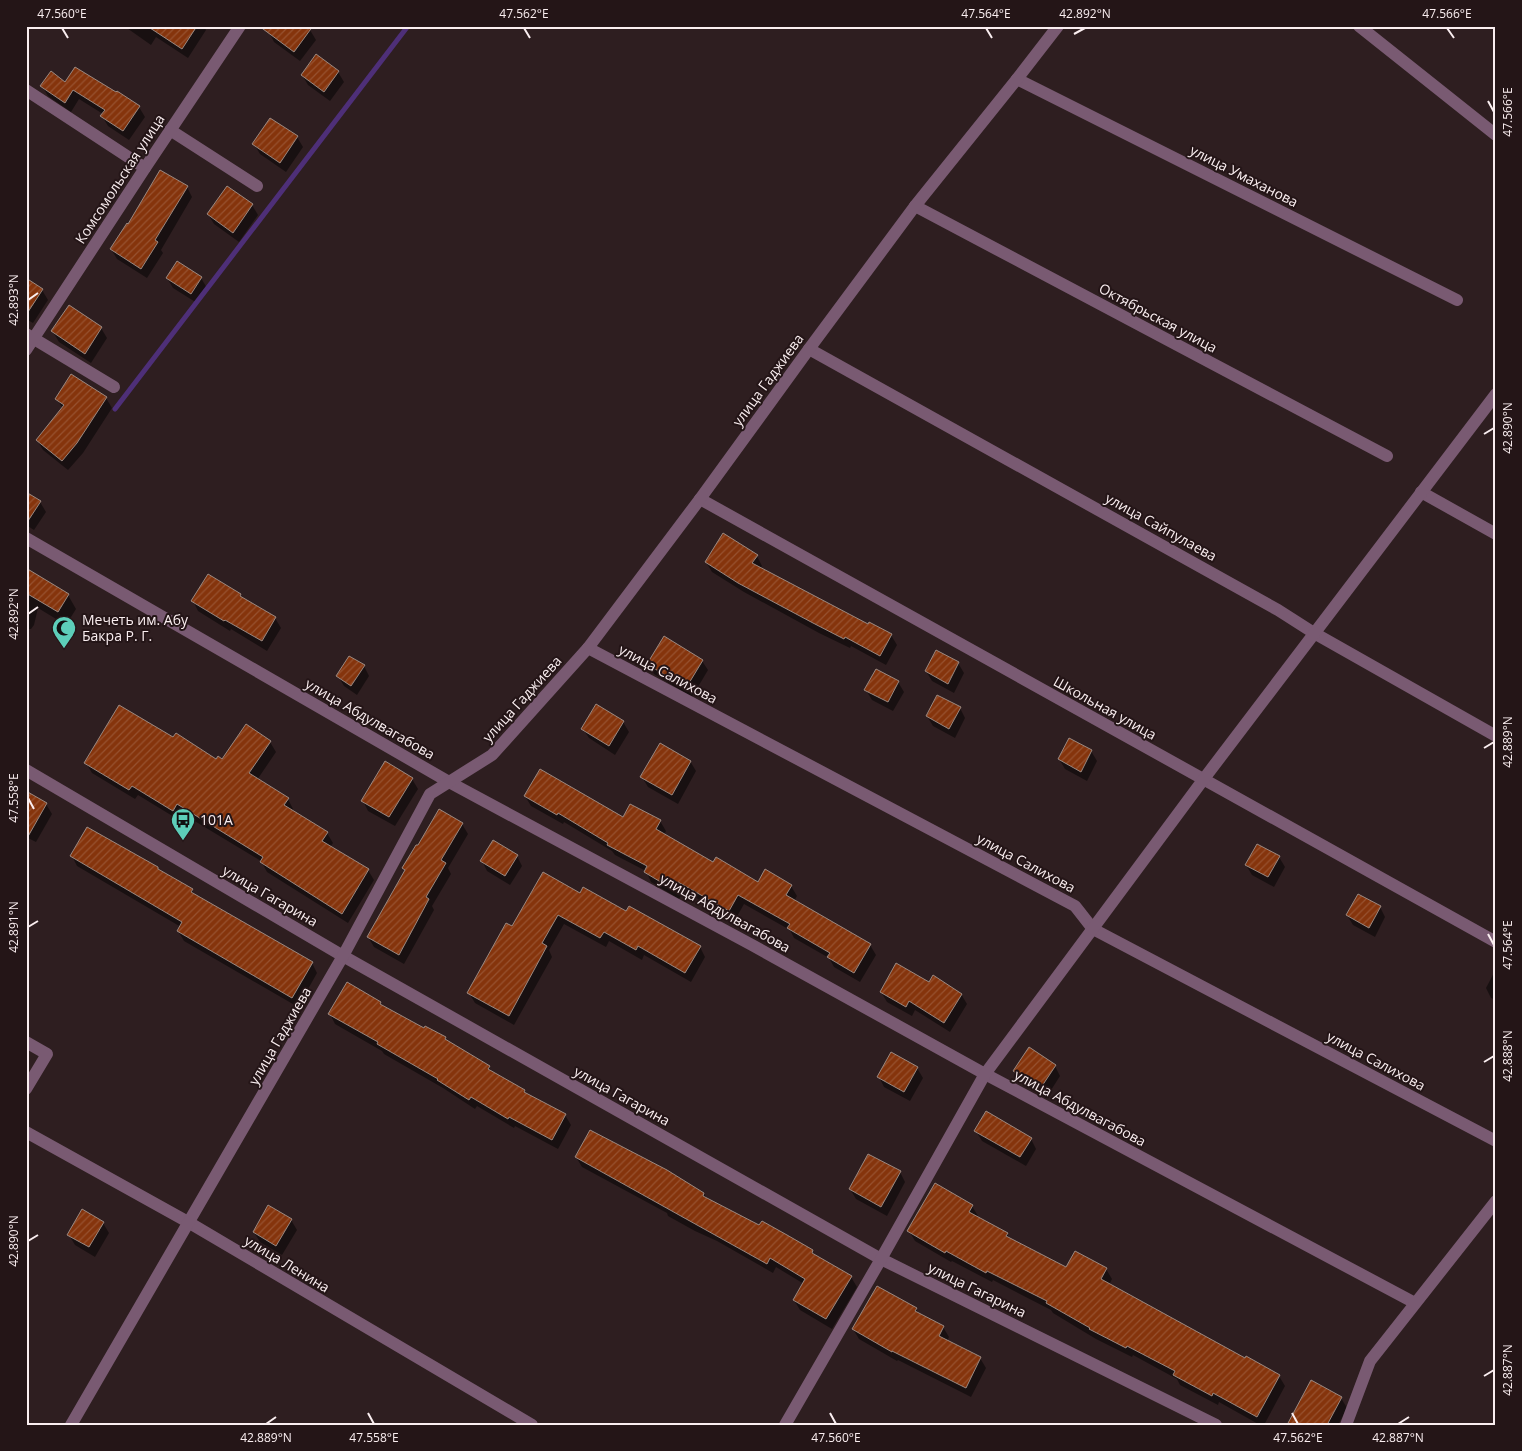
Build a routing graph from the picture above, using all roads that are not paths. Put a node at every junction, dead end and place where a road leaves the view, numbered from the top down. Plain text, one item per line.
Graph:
1 (240, 26) edge
2 (1058, 26) edge
3 (1359, 26) edge
4 (1017, 79) junction
5 (26, 90) edge
6 (170, 130) junction
7 (1496, 136) edge
8 (145, 168) junction
9 (258, 186) dead end
10 (915, 206) junction
11 (1457, 300) dead end
12 (29, 341) edge
13 (809, 348) junction
14 (114, 388) dead end
15 (1496, 394) edge
16 (1387, 456) dead end
17 (1421, 492) junction
18 (700, 499) junction
19 (1496, 534) edge
20 (26, 538) edge
21 (1314, 633) junction
22 (588, 648) junction
23 (1496, 736) edge
24 (26, 770) edge
25 (1203, 780) junction
26 (449, 782) junction
27 (1093, 929) junction
28 (1496, 942) edge
29 (343, 956) junction
30 (26, 1042) edge
31 (985, 1074) junction
32 (26, 1090) edge
33 (26, 1132) edge
34 (1496, 1141) edge
35 (1496, 1201) edge
36 (188, 1222) junction
37 (881, 1259) junction
38 (1416, 1303) junction
39 (70, 1425) edge
40 (532, 1425) edge
41 (785, 1425) edge
42 (1216, 1425) edge
43 (1346, 1425) edge

1 - 6 street, Комсомольская улица
2 - 4 street, улица Гаджиева
3 - 7 street
4 - 10 street, улица Гаджиева
4 - 11 street, улица Умаханова
5 - 8 street
6 - 8 street, Комсомольская улица
6 - 9 street
8 - 12 street, Комсомольская улица
10 - 13 street, улица Гаджиева
10 - 16 street, Октябрьская улица
12 - 14 street
13 - 18 street, улица Гаджиева
13 - 21 street, улица Сайпулаева
15 - 17 street
17 - 19 street
17 - 21 street
18 - 22 street, улица Гаджиева
18 - 25 street, Школьная улица
20 - 26 street, улица Абдулвагабова
21 - 23 street, улица Сайпулаева
21 - 25 street
22 - 26 street, улица Гаджиева
22 - 27 street, улица Салихова
24 - 29 street, улица Гагарина
25 - 27 street
25 - 28 street, Школьная улица
26 - 29 street, улица Гаджиева
26 - 31 street, улица Абдулвагабова
27 - 31 street
27 - 34 street, улица Салихова
29 - 36 street, улица Гаджиева
29 - 37 street, улица Гагарина
30 - 32 street
31 - 37 street
31 - 38 street, улица Абдулвагабова
33 - 36 street, улица Ленина
35 - 38 street
36 - 39 street, улица Гаджиева
36 - 40 street, улица Ленина
37 - 41 street
37 - 42 street, улица Гагарина
38 - 43 street

